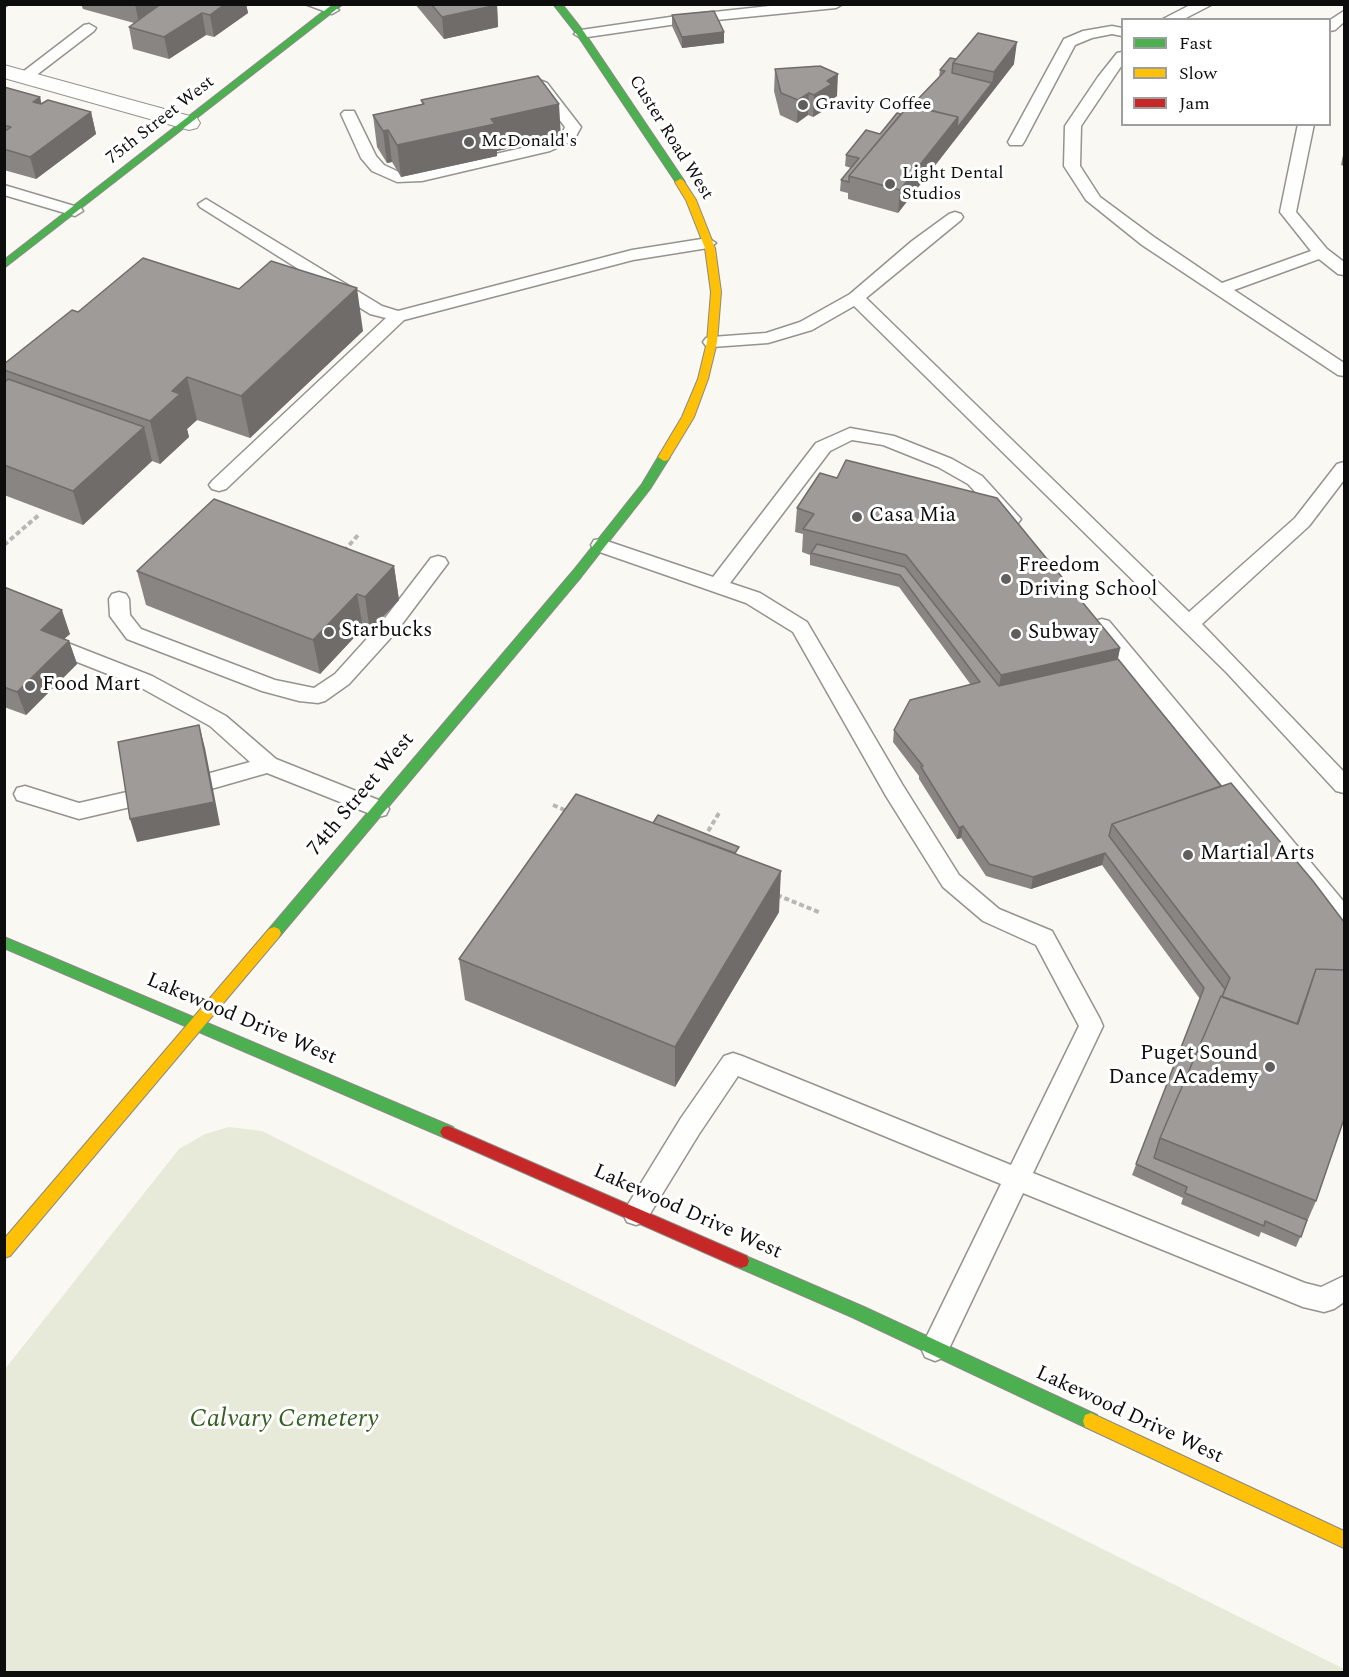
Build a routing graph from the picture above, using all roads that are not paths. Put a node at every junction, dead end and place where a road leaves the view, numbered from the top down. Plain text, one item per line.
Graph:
1 (312, 4) edge
2 (557, 4) edge
3 (836, 4) edge
4 (1206, 4) edge
5 (335, 7) edge
6 (1344, 15) edge
7 (1173, 18) edge
8 (1331, 25) edge
9 (89, 28) dead end
10 (1121, 32) edge
11 (581, 34) junction
12 (1121, 57) edge
13 (15, 74) edge
14 (540, 83) edge
15 (349, 114) dead end
16 (189, 123) junction
17 (1306, 126) edge
18 (1016, 142) dead end
19 (4, 190) edge
20 (206, 204) dead end
21 (75, 211) junction
22 (955, 217) dead end
23 (708, 243) junction
24 (1321, 253) junction
25 (4, 265) edge
26 (1344, 270) edge
27 (1221, 290) junction
28 (856, 298) junction
29 (398, 316) junction
30 (712, 342) junction
31 (1344, 371) edge
32 (1344, 468) edge
33 (219, 485) dead end
34 (1022, 530) edge
35 (601, 545) junction
36 (438, 563) dead end
37 (718, 585) junction
38 (118, 598) dead end
39 (1088, 610) edge
40 (1189, 624) junction
41 (4, 625) edge
42 (268, 765) junction
43 (211, 781) edge
44 (1344, 785) edge
45 (25, 794) dead end
46 (131, 799) edge
47 (378, 809) junction
48 (1344, 918) edge
49 (4, 942) edge
50 (196, 1023) junction
51 (1017, 1180) junction
52 (636, 1214) junction
53 (4, 1251) edge
54 (1344, 1288) edge
55 (935, 1348) junction
56 (1344, 1540) edge

1 - 5 lane
2 - 11 main road, Custer Road West
3 - 11 lane
4 - 7 lane
5 - 16 main road, 75th Street West
6 - 8 lane
9 - 13 lane
10 - 18 lane
11 - 23 main road, Custer Road West
12 - 27 lane
13 - 16 street
14 - 15 lane
16 - 21 main road, 75th Street West
17 - 24 lane
19 - 21 lane
20 - 29 lane
21 - 25 main road, 75th Street West
22 - 28 lane
23 - 29 lane
23 - 30 main road, Custer Road West
24 - 26 lane
24 - 27 lane
27 - 31 lane
28 - 30 lane
28 - 40 lane
29 - 33 lane
30 - 35 main road, 74th Street West
32 - 40 lane
34 - 37 lane
35 - 37 lane
35 - 47 main road, 74th Street West
36 - 38 lane
37 - 51 lane
39 - 48 lane
40 - 44 lane
41 - 42 lane
42 - 43 lane
42 - 47 lane
45 - 46 lane
47 - 50 main road, 74th Street West
49 - 50 main road, Lakewood Drive West
50 - 52 main road, Lakewood Drive West
50 - 53 main road, 74th Street West
51 - 52 lane
51 - 54 lane
51 - 55 lane
52 - 55 main road, Lakewood Drive West
55 - 56 main road, Lakewood Drive West

